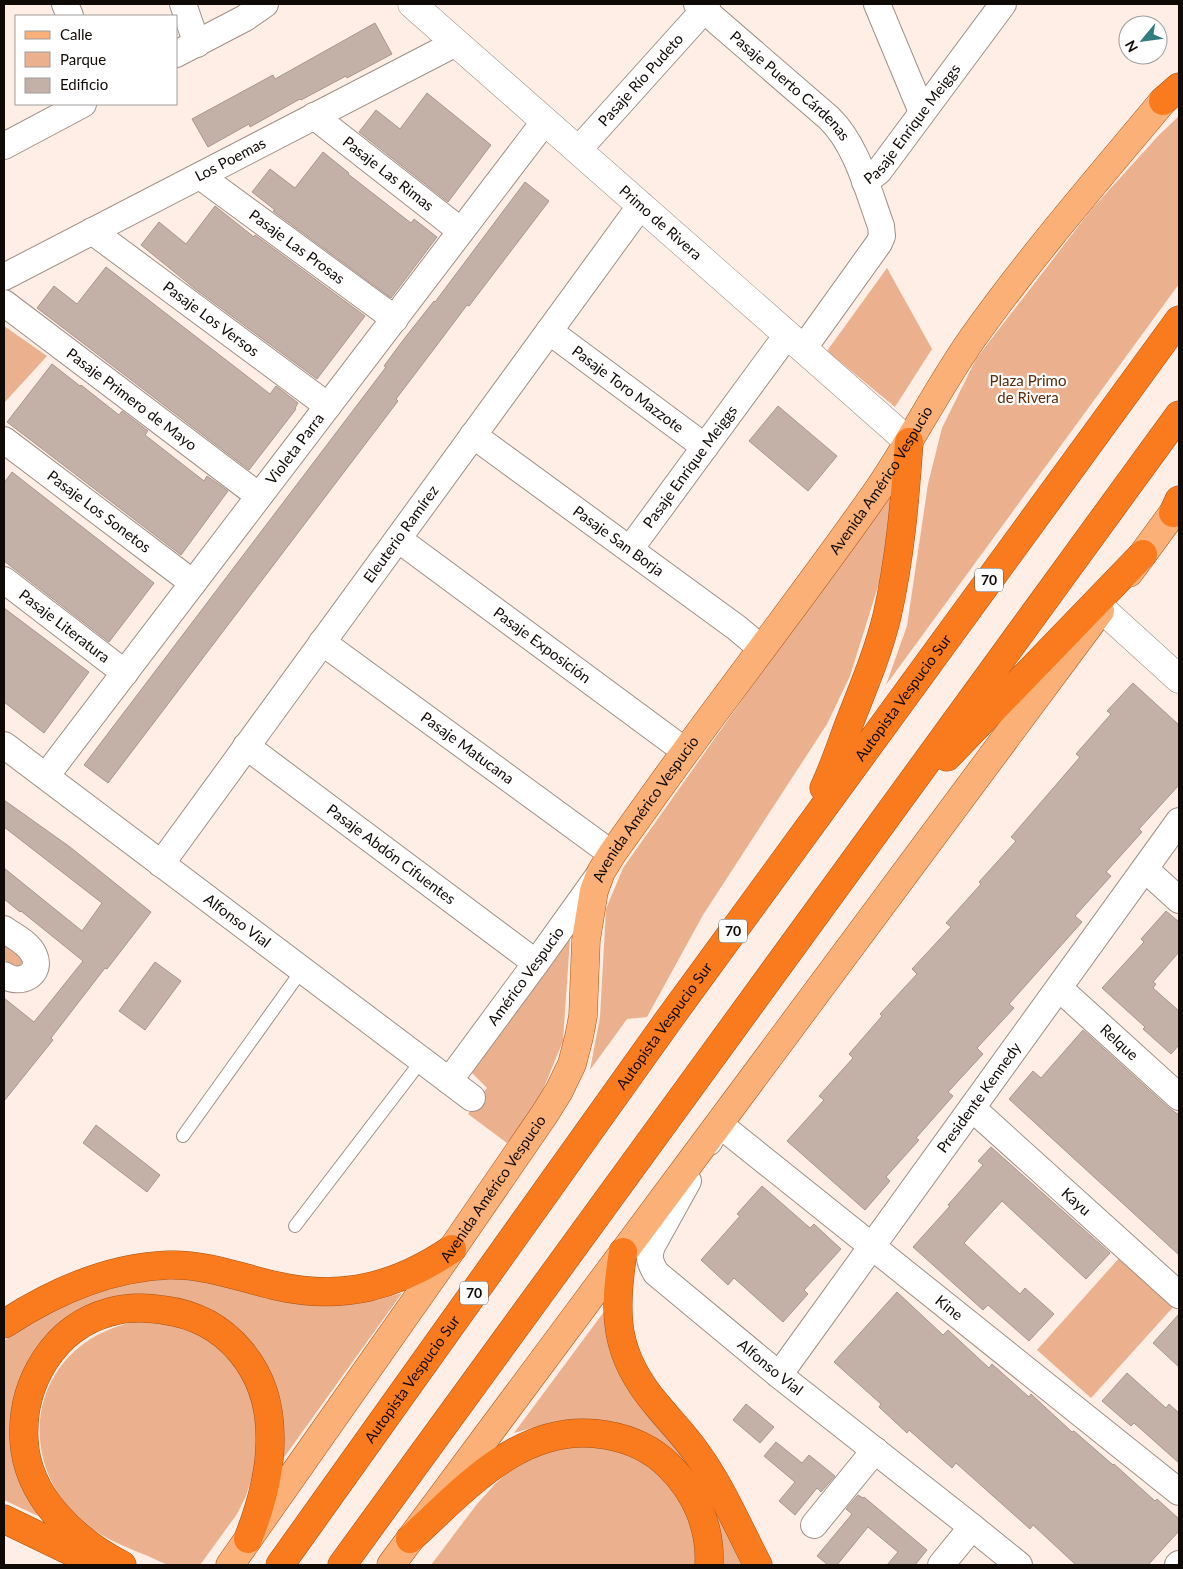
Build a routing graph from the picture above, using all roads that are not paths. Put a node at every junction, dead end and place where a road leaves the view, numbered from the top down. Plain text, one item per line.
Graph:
1 (183, 4) edge
2 (265, 4) edge
3 (412, 4) edge
4 (878, 4) edge
5 (1003, 4) edge
6 (703, 6) edge
7 (456, 43) junction
8 (187, 49) edge
9 (1171, 94) edge
10 (81, 105) edge
11 (922, 112) junction
12 (314, 116) junction
13 (545, 121) junction
14 (4, 146) edge
15 (578, 150) junction
16 (200, 176) junction
17 (865, 182) junction
18 (641, 206) junction
19 (92, 231) junction
20 (461, 231) junction
21 (4, 277) edge
22 (4, 303) edge
23 (394, 319) junction
24 (1179, 320) edge
25 (549, 331) junction
26 (795, 342) junction
27 (328, 406) junction
28 (1179, 415) edge
29 (473, 435) junction
30 (4, 440) edge
31 (909, 442) junction
32 (705, 447) junction
33 (259, 496) junction
34 (1176, 506) edge
35 (398, 539) junction
36 (630, 549) junction
37 (1143, 554) junction
38 (4, 580) edge
39 (193, 584) junction
40 (1102, 609) junction
41 (322, 642) junction
42 (762, 649) junction
43 (125, 673) junction
44 (1179, 678) edge
45 (4, 745) edge
46 (246, 746) junction
47 (685, 751) junction
48 (46, 776) junction
49 (1179, 821) edge
50 (874, 834) junction
51 (799, 840) junction
52 (607, 863) junction
53 (161, 864) junction
54 (1145, 869) junction
55 (1179, 900) edge
56 (4, 929) edge
57 (536, 963) junction
58 (302, 970) junction
59 (4, 975) edge
60 (1059, 988) junction
61 (422, 1060) junction
62 (450, 1080) junction
63 (1179, 1097) edge
64 (472, 1098) dead end
65 (972, 1108) junction
66 (719, 1124) junction
67 (183, 1136) dead end
68 (295, 1226) dead end
69 (873, 1246) junction
70 (452, 1249) junction
71 (624, 1252) junction
72 (1179, 1295) edge
73 (4, 1324) edge
74 (780, 1375) junction
75 (875, 1450) junction
76 (1179, 1492) edge
77 (4, 1519) edge
78 (814, 1525) dead end
79 (972, 1526) junction
80 (248, 1539) junction
81 (410, 1539) junction
82 (107, 1565) edge
83 (122, 1565) edge
84 (230, 1565) edge
85 (280, 1565) edge
86 (342, 1565) edge
87 (391, 1565) edge
88 (709, 1565) edge
89 (758, 1565) edge
90 (941, 1565) edge
91 (1019, 1565) edge

1 - 8 street
2 - 8 street
3 - 7 street, Primo de Rivera
4 - 11 street
5 - 11 street, Pasaje Enrique Meiggs
6 - 15 street, Pasaje Río Pudeto
6 - 17 street, Pasaje Puerto Cárdenas
7 - 12 street, Los Poemas
7 - 13 street, Primo de Rivera
9 - 31 main road, Avenida Américo Vespucio
10 - 14 street
11 - 17 street, Pasaje Enrique Meiggs
12 - 16 street, Los Poemas
12 - 20 street, Pasaje Las Rimas
13 - 15 street, Primo de Rivera
13 - 20 street, Violeta Parra
15 - 18 street, Primo de Rivera
16 - 19 street, Los Poemas
16 - 23 street, Pasaje Las Prosas
17 - 26 street, Pasaje Enrique Meiggs
18 - 25 street, Eleuterio Ramírez
18 - 26 street, Primo de Rivera
19 - 21 street, Los Poemas
19 - 27 street, Pasaje Los Versos
20 - 23 street, Violeta Parra
22 - 33 street, Pasaje Primero de Mayo
23 - 27 street, Violeta Parra
24 - 51 highway, Autopista Vespucio Sur / 70
25 - 29 street, Eleuterio Ramírez
25 - 32 street, Pasaje Toro Mazzote
26 - 31 street, Primo de Rivera
26 - 32 street, Pasaje Enrique Meiggs
27 - 33 street, Violeta Parra
28 - 50 highway
29 - 35 street, Eleuterio Ramírez
29 - 36 street, Pasaje San Borja
30 - 39 street, Pasaje Los Sonetos
31 - 42 main road, Avenida Américo Vespucio
31 - 51 highway
32 - 36 street, Pasaje Enrique Meiggs
33 - 39 street, Violeta Parra
34 - 37 main road
35 - 41 street, Eleuterio Ramírez
35 - 47 street, Pasaje Exposición
36 - 42 street, Pasaje San Borja
37 - 40 main road
37 - 50 highway
38 - 43 street, Pasaje Literatura
39 - 43 street, Violeta Parra
40 - 44 street
40 - 66 main road
41 - 46 street, Eleuterio Ramírez
41 - 52 street, Pasaje Matucana
42 - 47 main road, Avenida Américo Vespucio
43 - 48 street, Violeta Parra
45 - 48 street, Alfonso Vial
46 - 53 street, Eleuterio Ramírez
46 - 57 street, Pasaje Abdón Cifuentes
47 - 52 main road, Avenida Américo Vespucio
48 - 53 street, Alfonso Vial
49 - 54 street, Presidente Kennedy
50 - 86 highway
51 - 85 highway, Autopista Vespucio Sur / 70
52 - 57 street, Américo Vespucio
52 - 70 main road, Avenida Américo Vespucio
53 - 58 street, Alfonso Vial
54 - 55 street
54 - 60 street, Presidente Kennedy
56 - 59 street
57 - 62 street, Américo Vespucio
58 - 61 street, Alfonso Vial
58 - 67 lane
60 - 63 street, Relque
60 - 65 street, Presidente Kennedy
61 - 62 street, Alfonso Vial
61 - 68 lane
62 - 64 street, Alfonso Vial
65 - 69 street, Presidente Kennedy
65 - 72 street, Kayu
66 - 69 street, Kine
66 - 71 main road
66 - 74 street, Alfonso Vial
69 - 74 street, Presidente Kennedy
69 - 76 street, Kine
70 - 73 highway
70 - 80 main road, Avenida Américo Vespucio
71 - 81 main road
71 - 89 highway
74 - 75 street, Alfonso Vial
75 - 78 street
75 - 79 street, Alfonso Vial
77 - 82 highway
79 - 90 street
79 - 91 street, Alfonso Vial
80 - 83 highway
80 - 84 main road, Avenida Américo Vespucio
81 - 87 main road
81 - 88 highway

